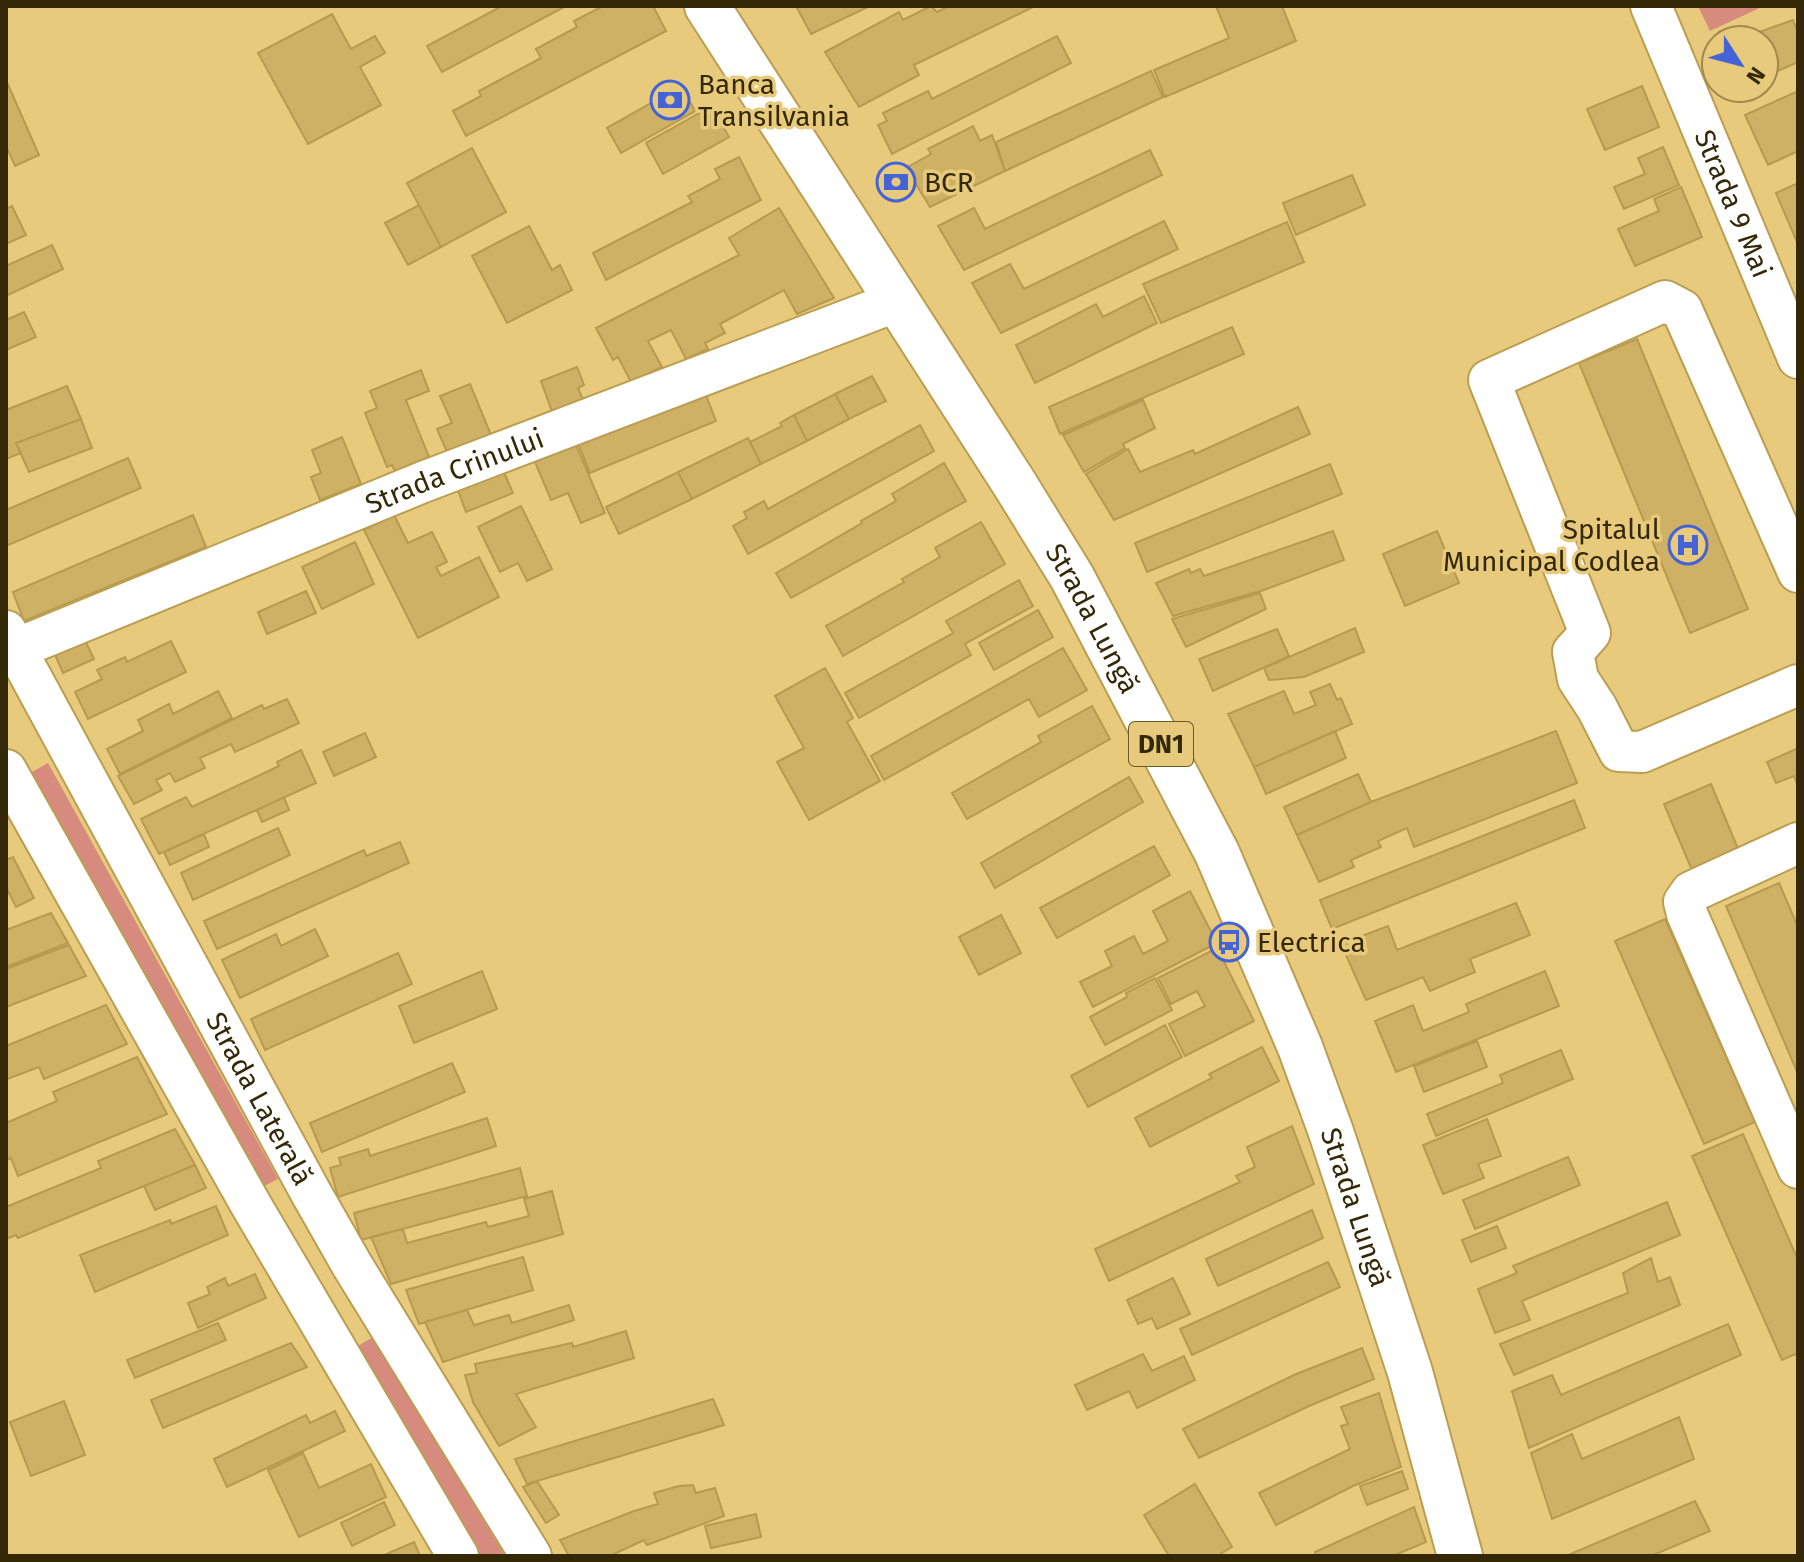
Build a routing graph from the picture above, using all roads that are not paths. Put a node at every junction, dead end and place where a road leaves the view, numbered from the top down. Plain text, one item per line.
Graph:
1 (707, 6) edge
2 (1651, 6) edge
3 (895, 302) junction
4 (1798, 358) edge
5 (1798, 572) edge
6 (9, 644) edge
7 (1798, 685) edge
8 (7, 773) edge
9 (1798, 843) edge
10 (1798, 1168) edge
11 (352, 1265) junction
12 (301, 1293) junction
13 (458, 1556) edge
14 (531, 1556) edge
15 (1460, 1556) edge

1 - 3 highway, Strada Lungă / DN1
2 - 4 street, Strada 9 Mai
3 - 6 street, Strada Crinului
3 - 15 highway, Strada Lungă / DN1
5 - 7 street
6 - 11 street, Strada Laterală
8 - 12 street
9 - 10 street
11 - 12 street
11 - 14 street, Strada Laterală
12 - 13 street

